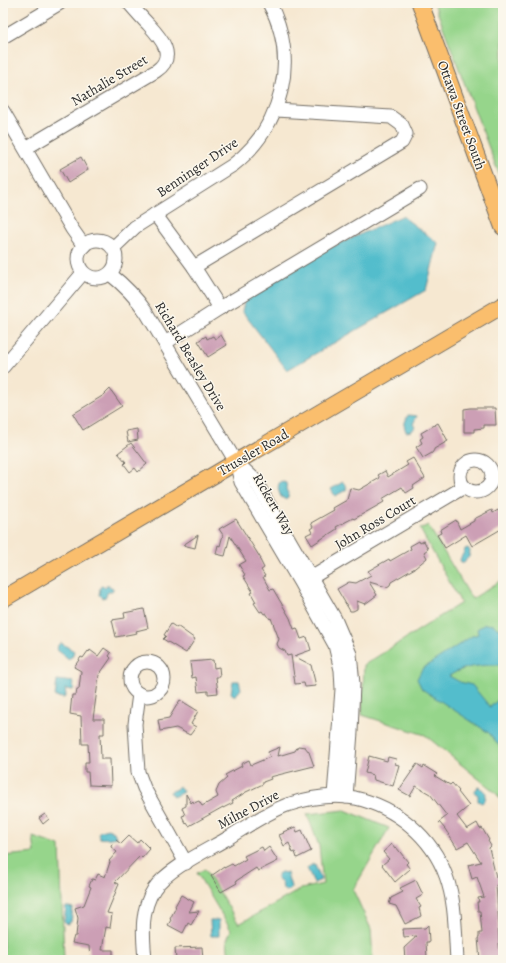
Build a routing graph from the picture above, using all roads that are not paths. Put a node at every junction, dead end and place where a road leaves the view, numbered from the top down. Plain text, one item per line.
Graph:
1 (60, 3) edge
2 (129, 3) edge
3 (270, 3) edge
4 (420, 3) edge
5 (3, 37) edge
6 (276, 110) junction
7 (3, 111) edge
8 (26, 148) junction
9 (420, 189) dead end
10 (155, 214) junction
11 (503, 227) edge
12 (84, 246) junction
13 (112, 248) junction
14 (194, 267) junction
15 (84, 273) junction
16 (110, 274) junction
17 (503, 305) edge
18 (220, 308) junction
19 (165, 343) junction
20 (3, 367) edge
21 (236, 462) junction
22 (464, 487) dead end
23 (306, 581) junction
24 (3, 599) edge
25 (139, 694) dead end
26 (340, 797) junction
27 (186, 863) junction
28 (145, 960) edge
29 (457, 960) edge

1 - 5 street
2 - 8 street, Nathalie Street
3 - 6 street, Benninger Drive
4 - 11 main road, Ottawa Street South
6 - 10 street, Benninger Drive
6 - 14 street
7 - 8 street
8 - 12 street
9 - 18 street
10 - 13 street, Benninger Drive
10 - 14 street
12 - 13 street
12 - 15 street
13 - 16 street
14 - 18 street
15 - 16 street
15 - 20 street
16 - 19 street, Richard Beasley Drive
17 - 21 main road, Trussler Road
18 - 19 street
19 - 21 street, Richard Beasley Drive
21 - 23 street, Rickert Way
21 - 24 main road, Trussler Road
22 - 23 street, John Ross Court
23 - 26 street, Rickert Way
25 - 27 street
26 - 27 street, Milne Drive
26 - 29 street, Milne Drive
27 - 28 street, Milne Drive

